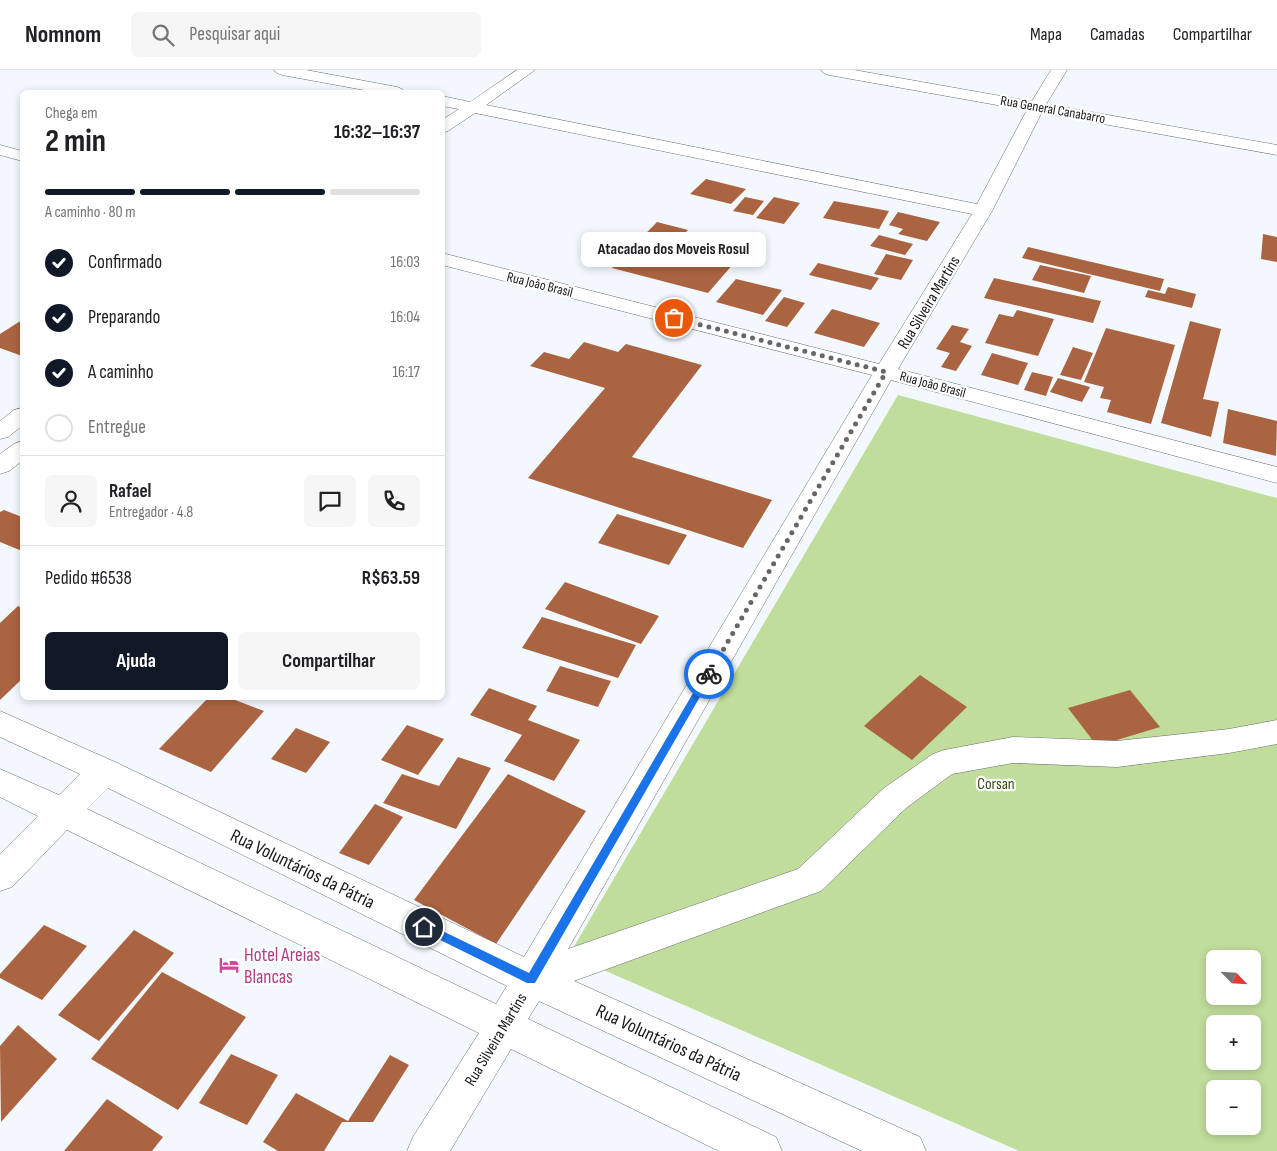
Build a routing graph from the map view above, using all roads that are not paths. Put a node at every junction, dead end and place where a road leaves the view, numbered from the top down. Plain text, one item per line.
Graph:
1 (282, 70) edge
2 (527, 70) edge
3 (829, 70) edge
4 (892, 70) edge
5 (1058, 70) edge
6 (874, 74) edge
7 (387, 90) edge
8 (1040, 101) junction
9 (445, 102) edge
10 (473, 107) junction
11 (445, 126) edge
12 (1226, 135) junction
13 (1277, 138) edge
14 (0, 150) edge
15 (1277, 150) edge
16 (20, 155) edge
17 (983, 211) junction
18 (445, 260) edge
19 (886, 372) junction
20 (20, 417) edge
21 (0, 432) edge
22 (20, 451) edge
23 (0, 466) edge
24 (1277, 475) edge
25 (0, 723) edge
26 (1277, 732) edge
27 (104, 771) junction
28 (0, 782) edge
29 (64, 812) junction
30 (0, 876) edge
31 (531, 979) junction
32 (504, 1026) junction
33 (899, 1150) edge
34 (427, 1151) edge
35 (762, 1151) edge

1 - 7 street
2 - 10 street
3 - 6 street, Rua General Canabarro
4 - 8 street, Rua General Canabarro
5 - 8 street, Rua Silveira Martins
6 - 8 street, Rua General Canabarro
8 - 12 street, Rua General Canabarro
8 - 17 street, Rua Silveira Martins
9 - 10 street
10 - 11 street
10 - 17 street
12 - 13 street, Rua General Canabarro
12 - 15 street, Rua General Canabarro
14 - 16 street
17 - 19 street, Rua Silveira Martins
18 - 19 street, Rua João Brasil
19 - 24 street, Rua João Brasil
19 - 31 street, Rua Silveira Martins
20 - 21 street
22 - 23 street
25 - 27 street, Rua Voluntários da Pátria
26 - 31 street
27 - 29 street
27 - 31 street, Rua Voluntários da Pátria
28 - 29 street
29 - 30 street
29 - 32 street
31 - 32 street, Rua Silveira Martins
31 - 33 street, Rua Voluntários da Pátria
32 - 34 street, Rua Silveira Martins
32 - 35 street

